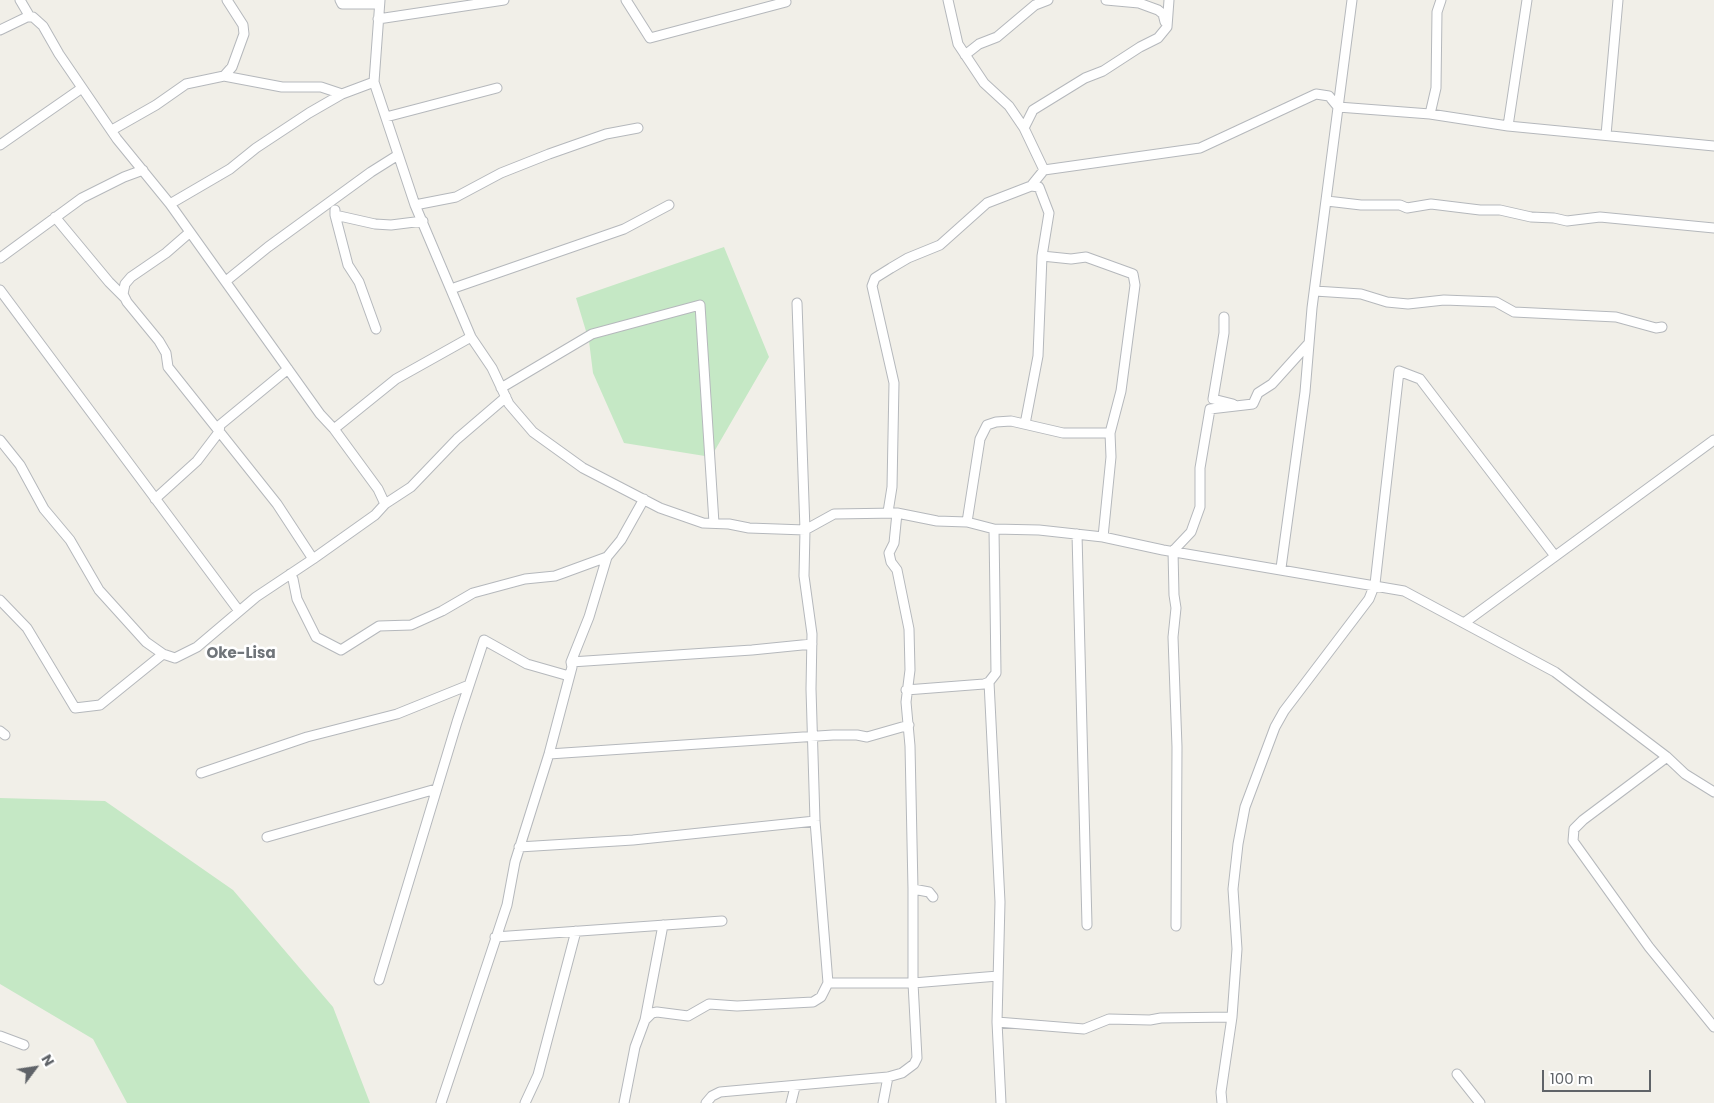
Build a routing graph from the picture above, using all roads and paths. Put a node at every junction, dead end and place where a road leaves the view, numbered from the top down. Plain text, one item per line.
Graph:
1 (20, 0) edge
2 (227, 0) edge
3 (340, 0) edge
4 (504, 0) edge
5 (626, 0) edge
6 (948, 0) edge
7 (1048, 0) edge
8 (1106, 0) edge
9 (1169, 0) edge
10 (1352, 0) edge
11 (1441, 0) edge
12 (1527, 0) edge
13 (1618, 0) edge
14 (380, 2) edge
15 (786, 2) dead end
16 (30, 17) junction
17 (378, 19) junction
18 (1167, 27) junction
19 (0, 30) edge
20 (965, 55) junction
21 (224, 76) junction
22 (374, 82) junction
23 (82, 88) junction
24 (497, 88) dead end
25 (342, 94) junction
26 (1338, 107) junction
27 (1430, 114) junction
28 (386, 117) junction
29 (1508, 126) junction
30 (638, 128) dead end
31 (1024, 128) junction
32 (112, 130) junction
33 (1606, 135) junction
34 (0, 145) edge
35 (1714, 146) edge
36 (398, 155) junction
37 (143, 170) junction
38 (1044, 170) junction
39 (1031, 186) junction
40 (335, 200) junction
41 (1327, 200) junction
42 (170, 204) junction
43 (416, 205) junction
44 (669, 205) dead end
45 (55, 216) junction
46 (336, 216) junction
47 (423, 221) junction
48 (1714, 228) edge
49 (189, 233) junction
50 (1042, 256) junction
51 (0, 258) edge
52 (226, 281) junction
53 (451, 289) junction
54 (0, 290) edge
55 (1315, 291) junction
56 (125, 298) junction
57 (798, 303) dead end
58 (1224, 317) dead end
59 (1662, 327) dead end
60 (376, 329) dead end
61 (471, 337) junction
62 (1309, 344) junction
63 (288, 369) junction
64 (503, 392) junction
65 (1253, 404) junction
66 (1025, 424) junction
67 (334, 430) junction
68 (219, 432) junction
69 (1110, 433) junction
70 (0, 440) edge
71 (1714, 440) edge
72 (644, 498) junction
73 (155, 499) junction
74 (385, 504) junction
75 (893, 512) junction
76 (967, 522) junction
77 (714, 523) junction
78 (994, 529) junction
79 (805, 530) junction
80 (1077, 534) junction
81 (1102, 537) junction
82 (1174, 552) junction
83 (1554, 556) junction
84 (607, 557) junction
85 (313, 559) junction
86 (1282, 568) junction
87 (290, 574) junction
88 (1375, 584) junction
89 (0, 600) edge
90 (239, 611) junction
91 (1464, 623) junction
92 (812, 644) junction
93 (163, 654) junction
94 (570, 662) junction
95 (570, 676) junction
96 (989, 682) junction
97 (469, 686) junction
98 (906, 690) junction
99 (909, 725) junction
100 (814, 736) junction
101 (549, 754) junction
102 (1667, 757) junction
103 (201, 773) dead end
104 (436, 789) junction
105 (1714, 792) edge
106 (815, 821) junction
107 (267, 837) dead end
108 (519, 847) junction
109 (913, 889) junction
110 (933, 897) dead end
111 (722, 921) dead end
112 (663, 925) junction
113 (1087, 925) dead end
114 (1176, 926) dead end
115 (576, 931) junction
116 (495, 937) junction
117 (998, 976) junction
118 (379, 980) dead end
119 (828, 983) junction
120 (913, 983) junction
121 (1232, 1017) junction
122 (644, 1020) junction
123 (997, 1022) junction
124 (1714, 1027) edge
125 (0, 1036) edge
126 (24, 1045) dead end
127 (1457, 1074) dead end
128 (888, 1077) junction
129 (795, 1086) junction
130 (442, 1103) edge
131 (525, 1103) edge
132 (624, 1103) edge
133 (706, 1103) edge
134 (791, 1103) edge
135 (883, 1103) edge
136 (1001, 1103) edge
137 (1222, 1103) edge
138 (1480, 1103) edge

1 - 16 street
2 - 21 street
3 - 14 street
4 - 17 street
5 - 15 street
6 - 20 street
7 - 20 street
8 - 18 street
9 - 18 street
10 - 26 street
11 - 27 street
12 - 29 street
13 - 33 street
14 - 17 street
16 - 19 street
16 - 23 street
17 - 22 street
18 - 31 street
20 - 31 street
21 - 25 street
21 - 32 street
22 - 25 street
22 - 28 street
23 - 32 street
23 - 34 street
24 - 28 street
25 - 42 street
26 - 27 street
26 - 38 street
26 - 41 street
27 - 29 street
28 - 36 street
29 - 33 street
30 - 43 street
31 - 38 street
32 - 37 street
33 - 35 street
36 - 40 street
36 - 43 street
37 - 42 street
37 - 45 street
38 - 39 street
39 - 50 street
39 - 75 street
40 - 46 street
40 - 52 street
41 - 48 street
41 - 55 street
42 - 49 street
43 - 47 street
44 - 53 street
45 - 51 street
45 - 56 street
46 - 47 street
46 - 60 street
47 - 53 street
49 - 52 street
49 - 56 street
50 - 66 street
50 - 69 street
52 - 63 street
53 - 61 street
54 - 73 street
55 - 59 street
55 - 62 street
56 - 68 street
57 - 79 street
58 - 65 street
61 - 64 street
61 - 67 street
62 - 65 street
62 - 86 street
63 - 67 street
63 - 68 street
64 - 72 street
64 - 74 street
64 - 77 street
65 - 82 street
66 - 69 street
66 - 76 street
67 - 74 street
68 - 73 street
68 - 85 street
69 - 81 street
70 - 93 street
71 - 83 street
72 - 77 street
72 - 84 street
73 - 90 street
74 - 85 street
75 - 76 street
75 - 79 street
75 - 98 street
76 - 78 street
77 - 79 street
78 - 80 street
78 - 96 street
79 - 92 street
80 - 81 street
80 - 113 street
81 - 82 street
82 - 86 street
82 - 114 street
83 - 88 street
83 - 91 street
84 - 87 street
84 - 94 street
85 - 87 street
86 - 88 street
87 - 90 street
88 - 91 street
88 - 121 street
89 - 93 street
90 - 93 street
91 - 102 street
92 - 94 street
92 - 100 street
94 - 95 street
95 - 97 street
95 - 101 street
96 - 98 street
96 - 117 street
97 - 103 street
97 - 104 street
98 - 99 street
99 - 100 street
99 - 109 street
100 - 101 street
100 - 106 street
101 - 108 street
102 - 105 street
102 - 124 street
104 - 107 street
104 - 118 street
106 - 108 street
106 - 119 street
108 - 116 street
109 - 110 street
109 - 120 street
111 - 112 street
112 - 115 street
112 - 122 street
115 - 116 street
115 - 131 street
116 - 130 street
117 - 120 street
117 - 123 street
119 - 120 street
119 - 122 street
120 - 128 street
121 - 123 street
121 - 137 street
122 - 132 street
123 - 136 street
125 - 126 street
127 - 138 street
128 - 129 street
128 - 135 street
129 - 133 street
129 - 134 street

